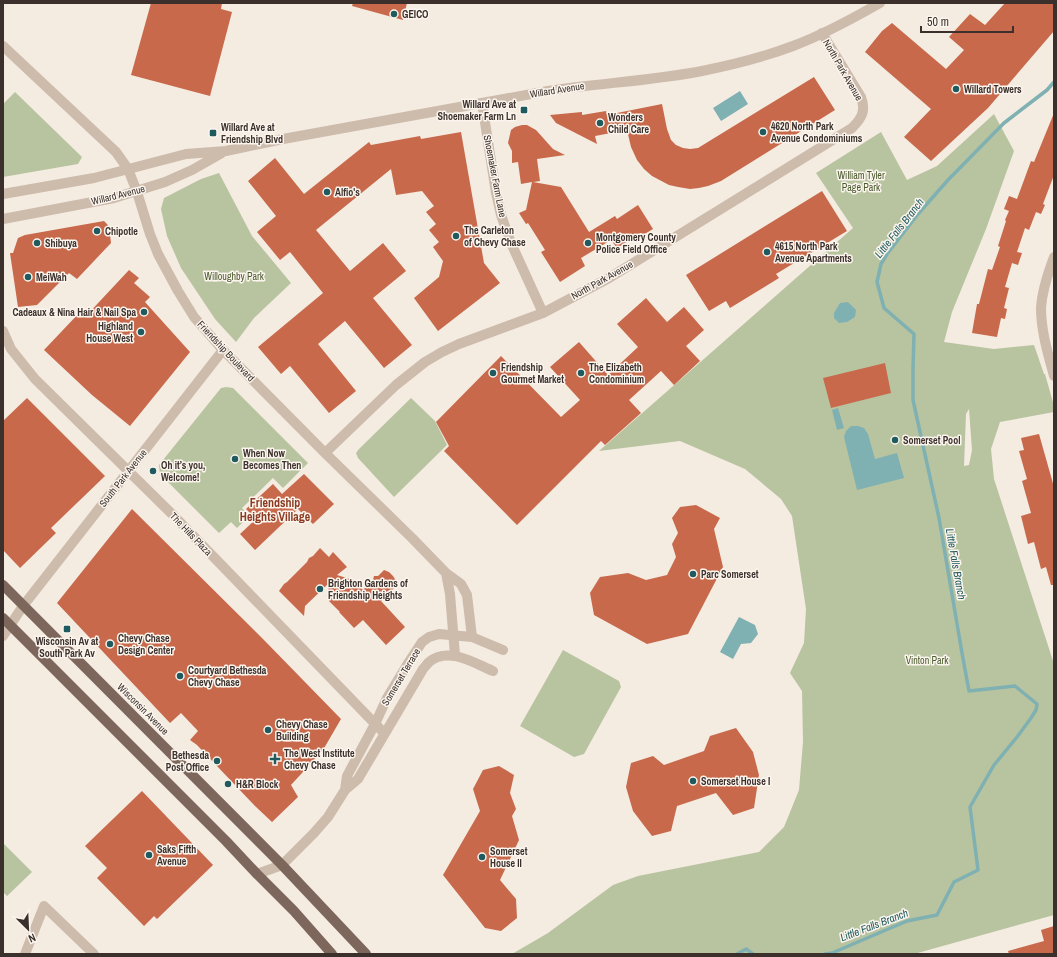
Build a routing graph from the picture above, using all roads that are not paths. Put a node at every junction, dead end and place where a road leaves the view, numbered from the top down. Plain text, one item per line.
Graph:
1 (880, 3) edge
2 (822, 33) junction
3 (3, 46) edge
4 (482, 103) junction
5 (226, 151) junction
6 (128, 169) junction
7 (137, 192) junction
8 (3, 194) edge
9 (3, 218) edge
10 (1054, 257) edge
11 (543, 313) junction
12 (3, 331) edge
13 (222, 350) junction
14 (1052, 360) edge
15 (1054, 376) edge
16 (325, 453) junction
17 (129, 471) junction
18 (446, 573) junction
19 (3, 585) edge
20 (24, 606) junction
21 (7, 622) edge
22 (453, 635) junction
23 (3, 636) edge
24 (472, 637) junction
25 (503, 650) dead end
26 (455, 655) junction
27 (493, 671) dead end
28 (375, 724) junction
29 (384, 733) junction
30 (344, 790) junction
31 (282, 865) junction
32 (257, 874) junction
33 (25, 954) edge
34 (94, 954) edge
35 (332, 954) edge
36 (366, 954) edge

1 - 2 street, Willard Avenue
2 - 4 street, Willard Avenue
2 - 11 street, North Park Avenue
3 - 6 street, Friendship Boulevard
4 - 5 street, Willard Avenue
4 - 11 street, Shoemaker Farm Lane
5 - 6 street, Willard Avenue
5 - 7 street, Willard Avenue
6 - 7 street, Friendship Boulevard
6 - 8 street, Willard Avenue
7 - 9 street, Willard Avenue
7 - 13 street, Friendship Boulevard
10 - 14 street
11 - 16 street, North Park Avenue
12 - 17 street, The Hills Plaza
13 - 16 street, Friendship Boulevard
13 - 17 street, South Park Avenue
14 - 15 street
16 - 18 street, Friendship Boulevard
17 - 20 street, South Park Avenue
17 - 28 street, The Hills Plaza
18 - 22 street
18 - 24 street, Friendship Boulevard
19 - 20 main road, Wisconsin Avenue
20 - 21 street, South Park Avenue
20 - 31 main road, Wisconsin Avenue
21 - 23 street, South Park Avenue
21 - 32 main road
22 - 24 street, Somerset Terrace
22 - 26 street
22 - 28 street, Somerset Terrace
24 - 25 street, Somerset Terrace
26 - 27 street
26 - 29 street, Somerset Terrace
28 - 29 street, The Hills Plaza
28 - 30 street, Somerset Terrace
29 - 30 street, Somerset Terrace
30 - 31 street, Somerset Terrace
31 - 32 street, Somerset Terrace
31 - 36 main road, Wisconsin Avenue
32 - 35 main road
33 - 34 street

